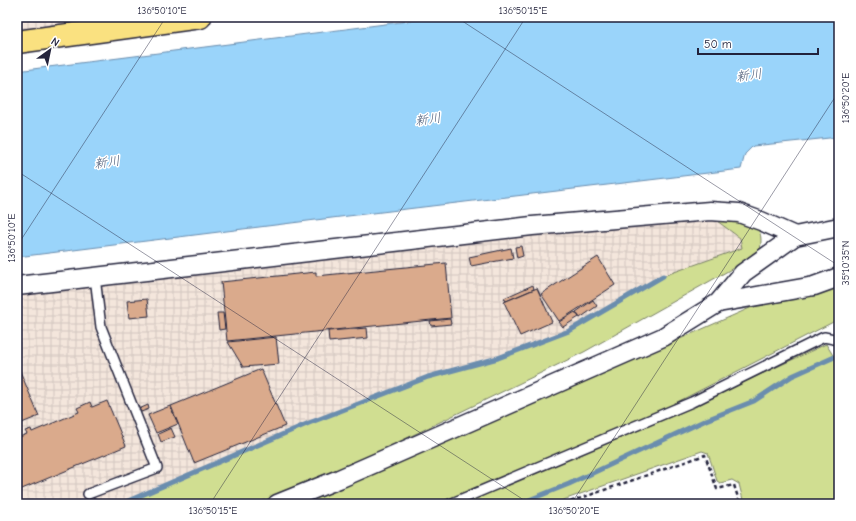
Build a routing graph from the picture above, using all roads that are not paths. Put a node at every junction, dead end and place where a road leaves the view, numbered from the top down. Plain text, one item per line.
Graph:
1 (200, 17) edge
2 (17, 42) edge
3 (839, 227) edge
4 (795, 236) junction
5 (94, 276) junction
6 (839, 277) edge
7 (17, 286) edge
8 (718, 303) junction
9 (839, 340) edge
10 (88, 494) dead end
11 (277, 504) edge
12 (450, 504) edge

1 - 2 main road
3 - 4 street
4 - 5 street
4 - 8 street
5 - 7 street
5 - 10 lane
6 - 8 street
8 - 11 street
9 - 12 lane

